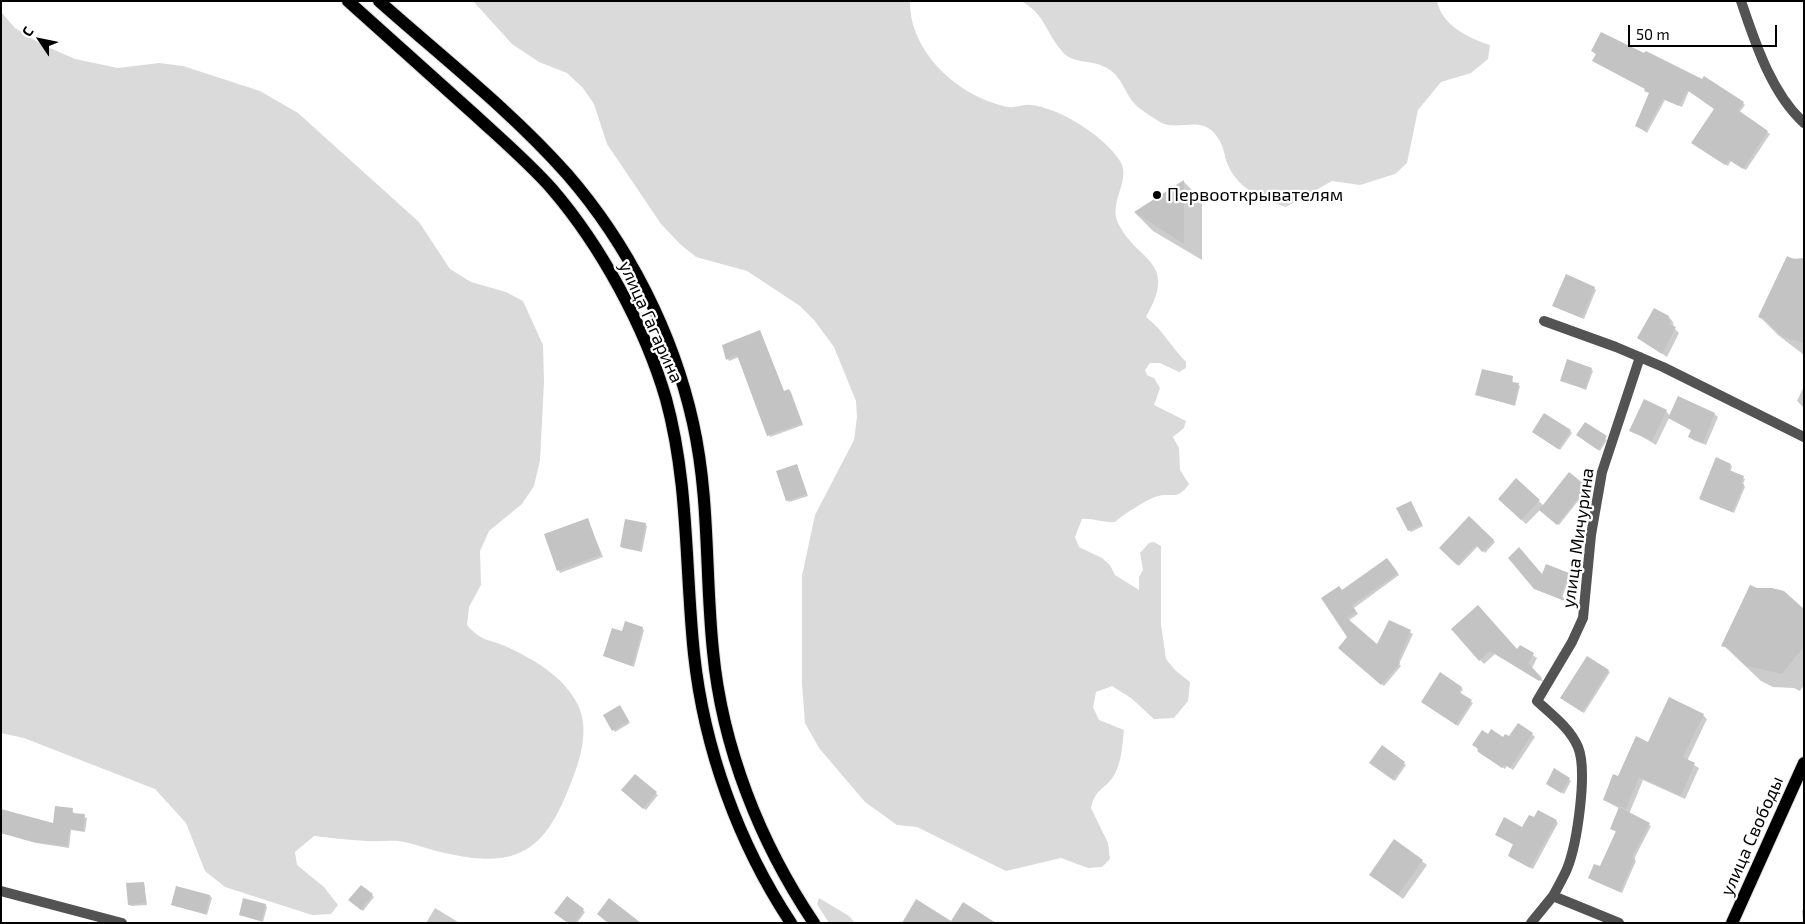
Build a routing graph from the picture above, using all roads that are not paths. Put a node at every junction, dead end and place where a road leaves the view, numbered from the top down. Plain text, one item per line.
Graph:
1 (348, 1) edge
2 (379, 1) edge
3 (1740, 1) edge
4 (1804, 124) edge
5 (1544, 321) dead end
6 (1640, 357) junction
7 (1804, 436) edge
8 (1804, 763) edge
9 (1, 891) edge
10 (1553, 896) junction
11 (122, 923) edge
12 (790, 923) edge
13 (814, 923) edge
14 (1531, 923) edge
15 (1619, 923) edge
16 (1732, 923) edge

1 - 12 main road, улица Гагарина
2 - 13 main road, улица Гагарина
3 - 4 street
5 - 6 street
6 - 7 street
6 - 10 street, улица Мичурина
8 - 16 main road, улица Свободы
9 - 11 street
10 - 14 street
10 - 15 street

